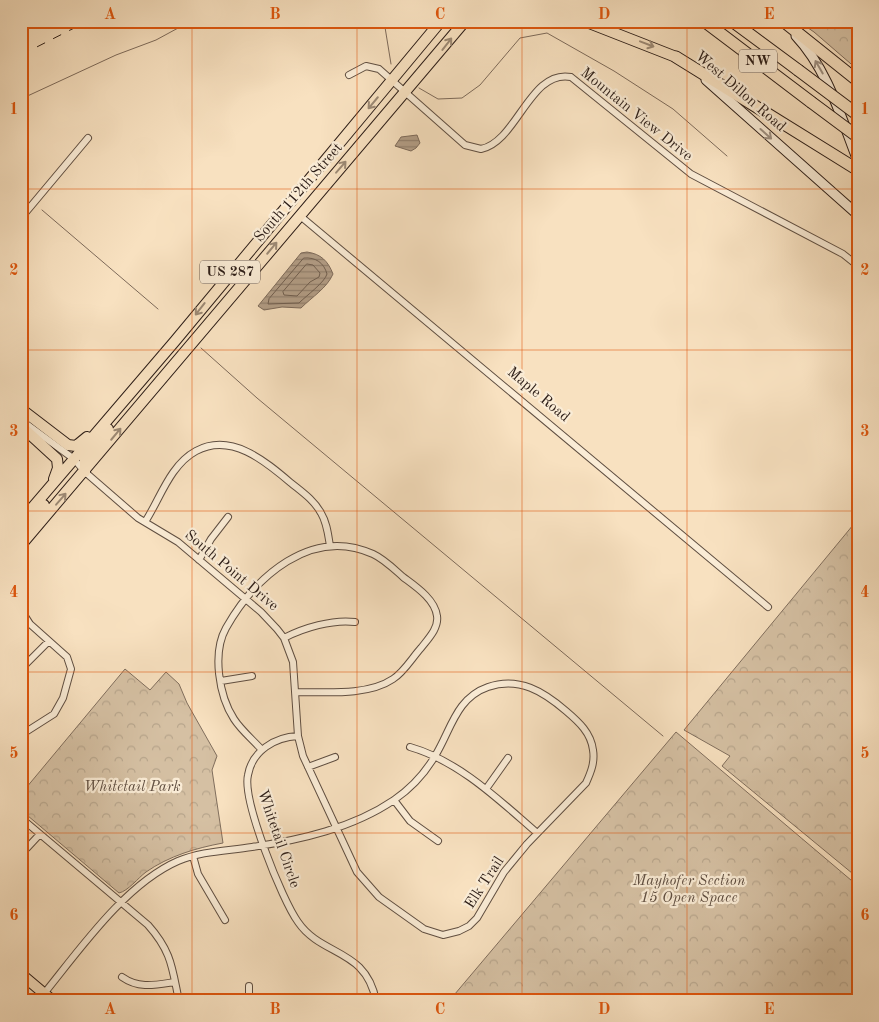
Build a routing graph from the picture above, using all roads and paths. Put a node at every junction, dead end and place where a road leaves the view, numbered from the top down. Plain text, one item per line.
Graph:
1 (440, 21) edge
2 (465, 21) edge
3 (584, 21) edge
4 (704, 21) edge
5 (732, 21) edge
6 (782, 21) edge
7 (676, 56) junction
8 (349, 75) dead end
9 (858, 80) edge
10 (399, 87) junction
11 (858, 115) edge
12 (858, 137) edge
13 (88, 138) dead end
14 (858, 161) edge
15 (858, 170) edge
16 (288, 205) junction
17 (299, 215) junction
18 (858, 216) edge
19 (21, 218) edge
20 (858, 266) edge
21 (175, 341) junction
22 (21, 409) edge
23 (21, 420) edge
24 (21, 426) edge
25 (74, 459) junction
26 (85, 472) junction
27 (50, 488) junction
28 (228, 517) dead end
29 (21, 521) edge
30 (145, 522) junction
31 (21, 533) edge
32 (21, 545) edge
33 (330, 546) junction
34 (199, 560) junction
35 (246, 600) junction
36 (768, 607) dead end
37 (21, 610) edge
38 (355, 622) dead end
39 (284, 638) junction
40 (49, 641) junction
41 (21, 673) edge
42 (252, 676) dead end
43 (221, 680) junction
44 (296, 692) junction
45 (22, 731) edge
46 (298, 736) junction
47 (410, 747) dead end
48 (262, 750) junction
49 (335, 757) dead end
50 (434, 757) junction
51 (508, 758) dead end
52 (308, 767) junction
53 (486, 789) junction
54 (394, 800) junction
55 (21, 818) edge
56 (335, 828) junction
57 (536, 832) junction
58 (40, 834) junction
59 (438, 841) dead end
60 (265, 845) junction
61 (21, 850) edge
62 (193, 856) junction
63 (121, 903) junction
64 (225, 920) dead end
65 (21, 974) edge
66 (122, 976) dead end
67 (175, 982) junction
68 (249, 986) dead end
69 (41, 997) edge
70 (53, 1001) edge
71 (179, 1001) edge
72 (249, 1001) edge
73 (376, 1001) edge

1 - 10 main road, South 112th Street / US 287
10 -> 2 main road, South 112th Street / US 287
3 -> 7 main road, West Dillon Road
4 - 12 highway, NW, bridge
5 - 11 highway, NW, bridge
6 - 9 highway
14 -> 6 main road
7 - 15 highway
7 -> 18 main road, West Dillon Road
8 - 10 street
10 -> 16 main road, South 112th Street / US 287
17 -> 10 main road, South 112th Street / US 287
10 - 20 street, Mountain View Drive
13 - 19 street
16 - 17 main road, Maple Road
16 -> 21 main road, South 112th Street / US 287
26 -> 17 main road, South 112th Street / US 287
17 - 36 street, Maple Road
21 - 22 main road
21 - 25 main road, South 112th Street / US 287
21 - 26 main road
23 - 25 street, South Point Drive
24 - 27 main road
25 - 26 street, South Point Drive
25 - 27 main road, South 112th Street / US 287
25 - 31 main road
26 - 30 street, South Point Drive
32 -> 26 main road, South 112th Street / US 287
27 - 29 main road, South 112th Street / US 287
28 - 34 street
30 - 33 street
30 - 34 street, South Point Drive
33 - 35 street
33 - 44 street
34 - 35 street, South Point Drive
35 - 39 street, South Point Drive
35 - 43 street
37 - 40 street
38 - 39 street
39 - 44 street, South Point Drive
40 - 41 street
40 - 45 street
42 - 43 street
43 - 48 street
44 - 46 street, South Point Drive
46 - 48 street
46 - 52 street, South Point Drive
47 - 50 street
48 - 60 street, Whitetail Circle
49 - 52 street
50 - 53 street
50 - 54 street
50 - 57 street, Elk Trail
51 - 53 street
52 - 56 street, South Point Drive
53 - 57 street
54 - 56 street
54 - 59 street
55 - 58 street
56 - 57 street, Elk Trail
56 - 60 street
58 - 61 street
58 - 63 street
60 - 62 street
60 - 73 street, Whitetail Circle
62 - 63 street
62 - 64 street
63 - 67 street
63 - 69 street
65 - 69 main road
66 - 67 street
67 - 71 street
68 - 72 street
69 - 70 main road

